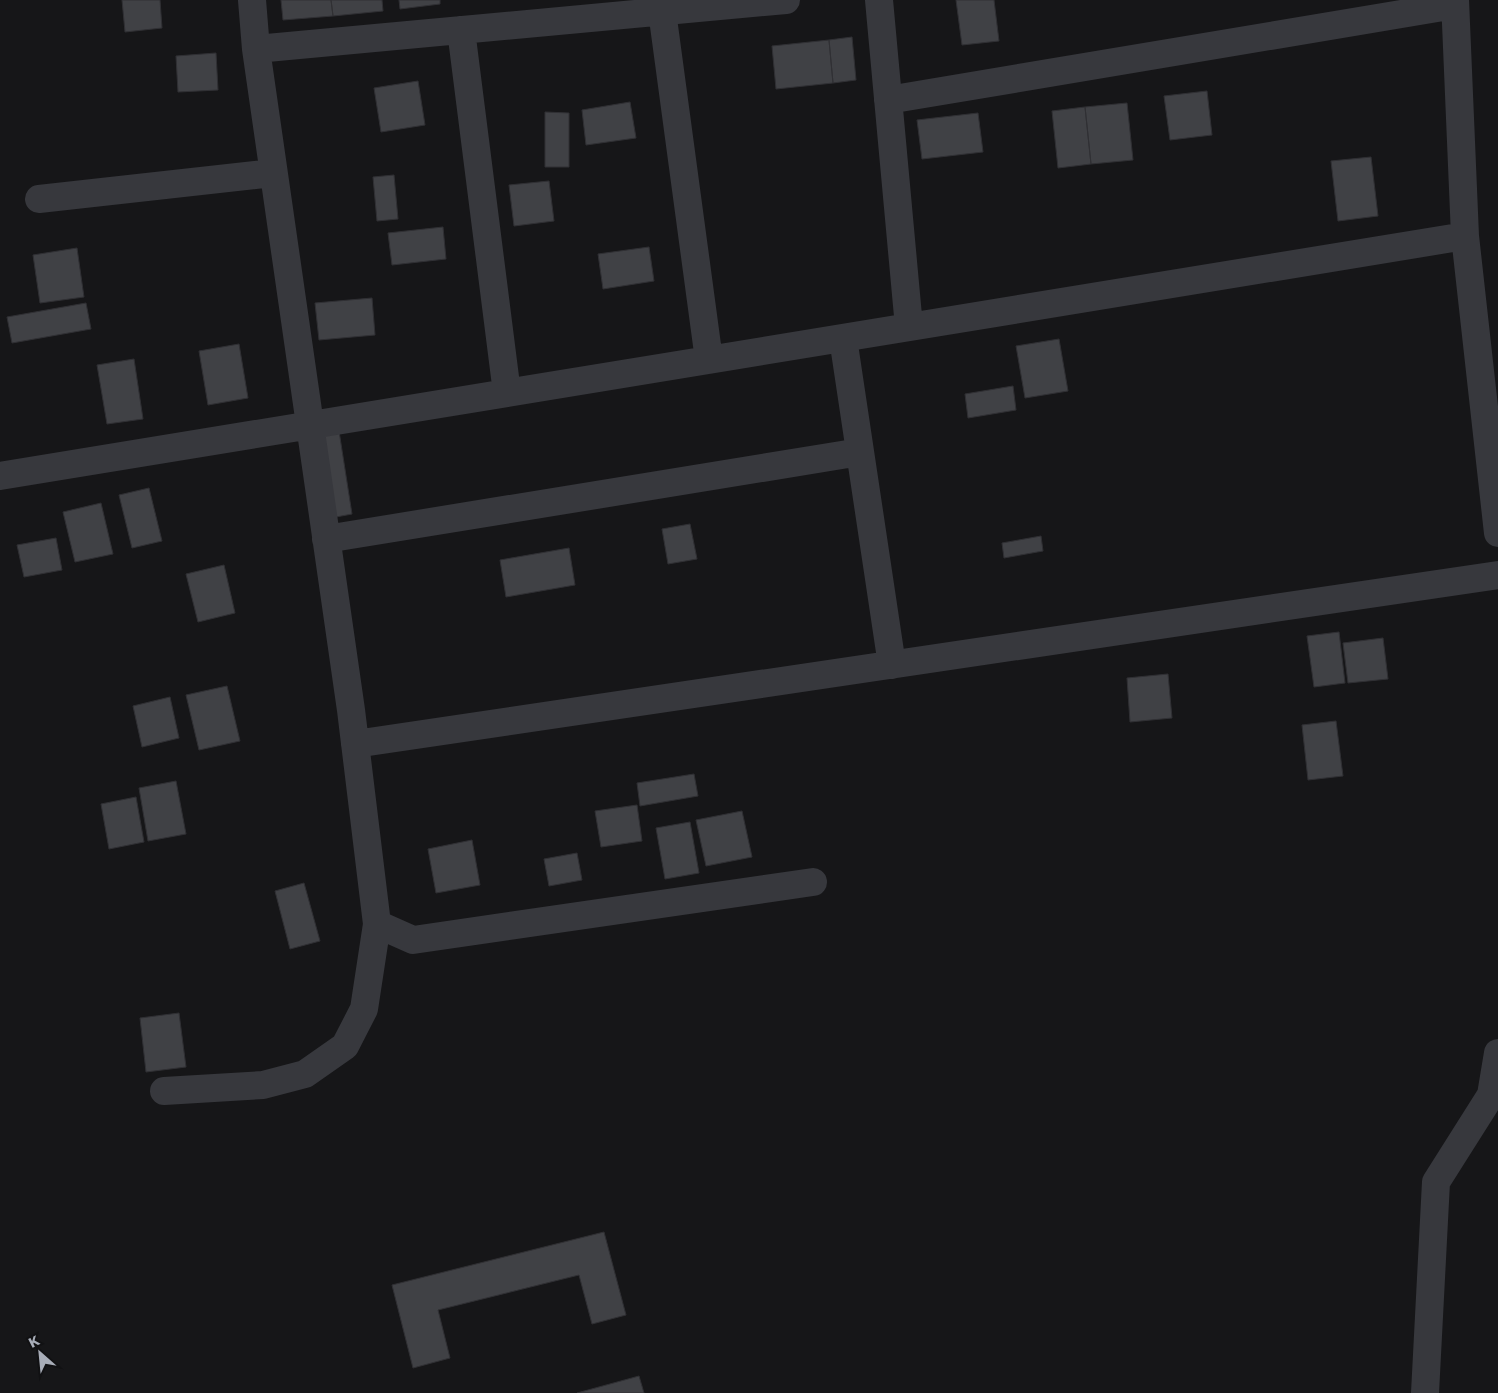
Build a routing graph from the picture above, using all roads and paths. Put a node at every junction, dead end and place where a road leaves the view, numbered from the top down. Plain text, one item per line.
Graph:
1 (252, 0) edge
2 (786, 0) edge
3 (879, 0) edge
4 (1455, 2) edge
5 (662, 11) junction
6 (461, 30) junction
7 (256, 49) junction
8 (888, 100) junction
9 (274, 173) junction
10 (38, 199) dead end
11 (1464, 236) junction
12 (910, 327) junction
13 (843, 338) junction
14 (709, 360) junction
15 (507, 393) junction
16 (310, 425) junction
17 (860, 452) junction
18 (0, 476) edge
19 (1498, 533) edge
20 (326, 539) junction
21 (1498, 575) edge
22 (892, 665) junction
23 (355, 744) junction
24 (813, 882) dead end
25 (378, 924) junction
26 (1498, 1053) edge
27 (164, 1091) dead end
28 (1425, 1393) edge

1 - 7 street
2 - 5 street
3 - 8 street
4 - 8 street
4 - 11 street
5 - 6 street
5 - 14 street
6 - 7 street
6 - 15 street
7 - 9 street
8 - 12 street
9 - 10 street
9 - 16 street
11 - 12 street
11 - 19 street
12 - 13 street
13 - 14 street
13 - 17 street
14 - 15 street
15 - 16 street
16 - 18 street
16 - 20 street
17 - 20 street
17 - 22 street
20 - 23 street
21 - 22 street
22 - 23 street
23 - 25 street
24 - 25 street
25 - 27 street
26 - 28 street

